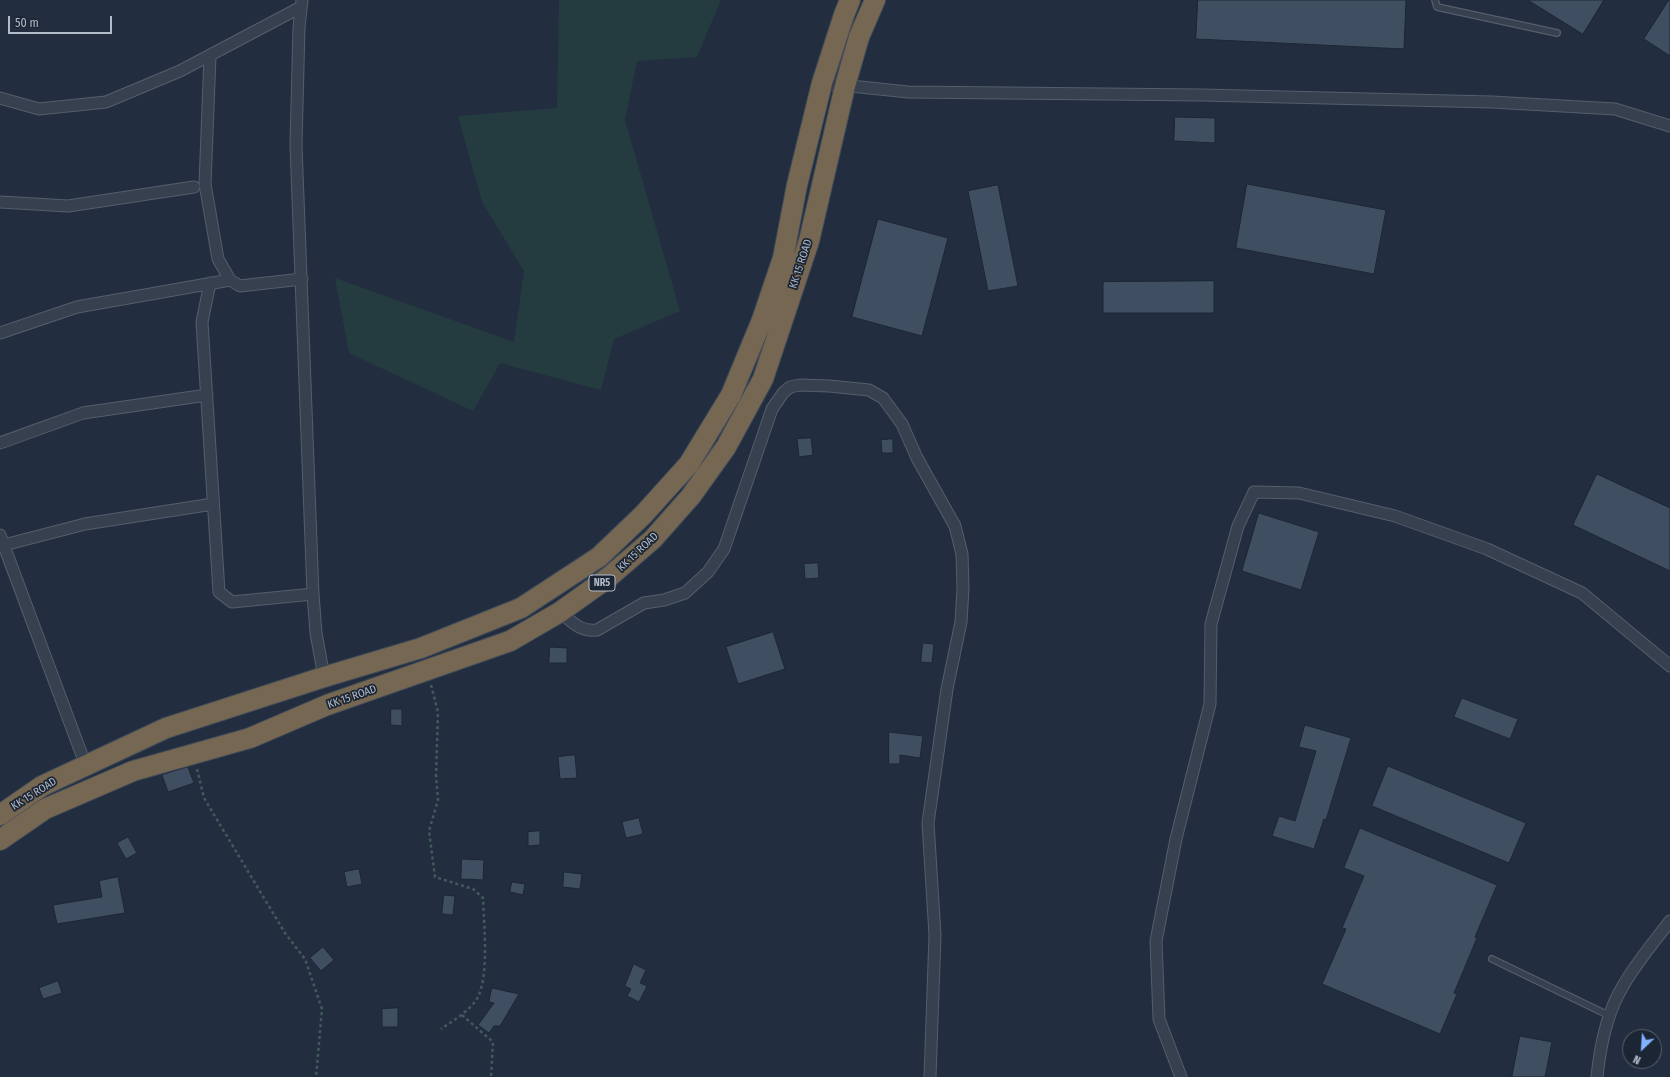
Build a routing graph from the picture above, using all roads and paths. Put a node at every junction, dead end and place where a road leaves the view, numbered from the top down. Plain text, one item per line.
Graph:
1 (850, 0) edge
2 (875, 0) edge
3 (1435, 0) edge
4 (301, 4) edge
5 (1558, 33) dead end
6 (210, 56) junction
7 (822, 83) junction
8 (845, 86) junction
9 (0, 98) edge
10 (1670, 126) edge
11 (194, 187) dead end
12 (0, 202) edge
13 (302, 279) junction
14 (230, 280) junction
15 (210, 283) junction
16 (0, 334) edge
17 (207, 394) junction
18 (0, 443) edge
19 (213, 504) junction
20 (2, 540) edge
21 (313, 594) junction
22 (560, 612) junction
23 (1670, 666) edge
24 (427, 671) junction
25 (324, 677) junction
26 (193, 754) junction
27 (86, 766) junction
28 (0, 815) edge
29 (0, 840) edge
30 (1670, 921) edge
31 (1492, 958) dead end
32 (462, 1015) junction
33 (1610, 1016) junction
34 (441, 1029) dead end
35 (316, 1077) edge
36 (491, 1077) edge
37 (930, 1077) edge
38 (1181, 1077) edge
39 (1597, 1077) edge

1 - 7 highway, KK 15 ROAD / NR5
2 - 8 highway, KK 15 ROAD / NR5
3 - 5 lane
4 - 6 street
4 - 13 street
6 - 9 street
6 - 14 street
7 - 8 street
7 - 25 highway, KK 15 ROAD / NR5
8 - 10 street
8 - 22 highway, KK 15 ROAD / NR5
11 - 12 street
13 - 14 street
13 - 21 street
14 - 15 street
15 - 16 street
15 - 17 street
17 - 18 street
17 - 19 street
19 - 20 street
19 - 21 street
20 - 27 street
21 - 25 street
22 - 24 highway, KK 15 ROAD / NR5
22 - 37 street
23 - 38 street
24 - 26 highway, KK 15 ROAD / NR5
24 - 32 path
25 - 27 highway, KK 15 ROAD / NR5
26 - 29 highway, KK 15 ROAD / NR5
26 - 35 path
27 - 28 highway, KK 15 ROAD / NR5
30 - 33 street
31 - 33 lane
32 - 34 path
32 - 36 path
33 - 39 street

